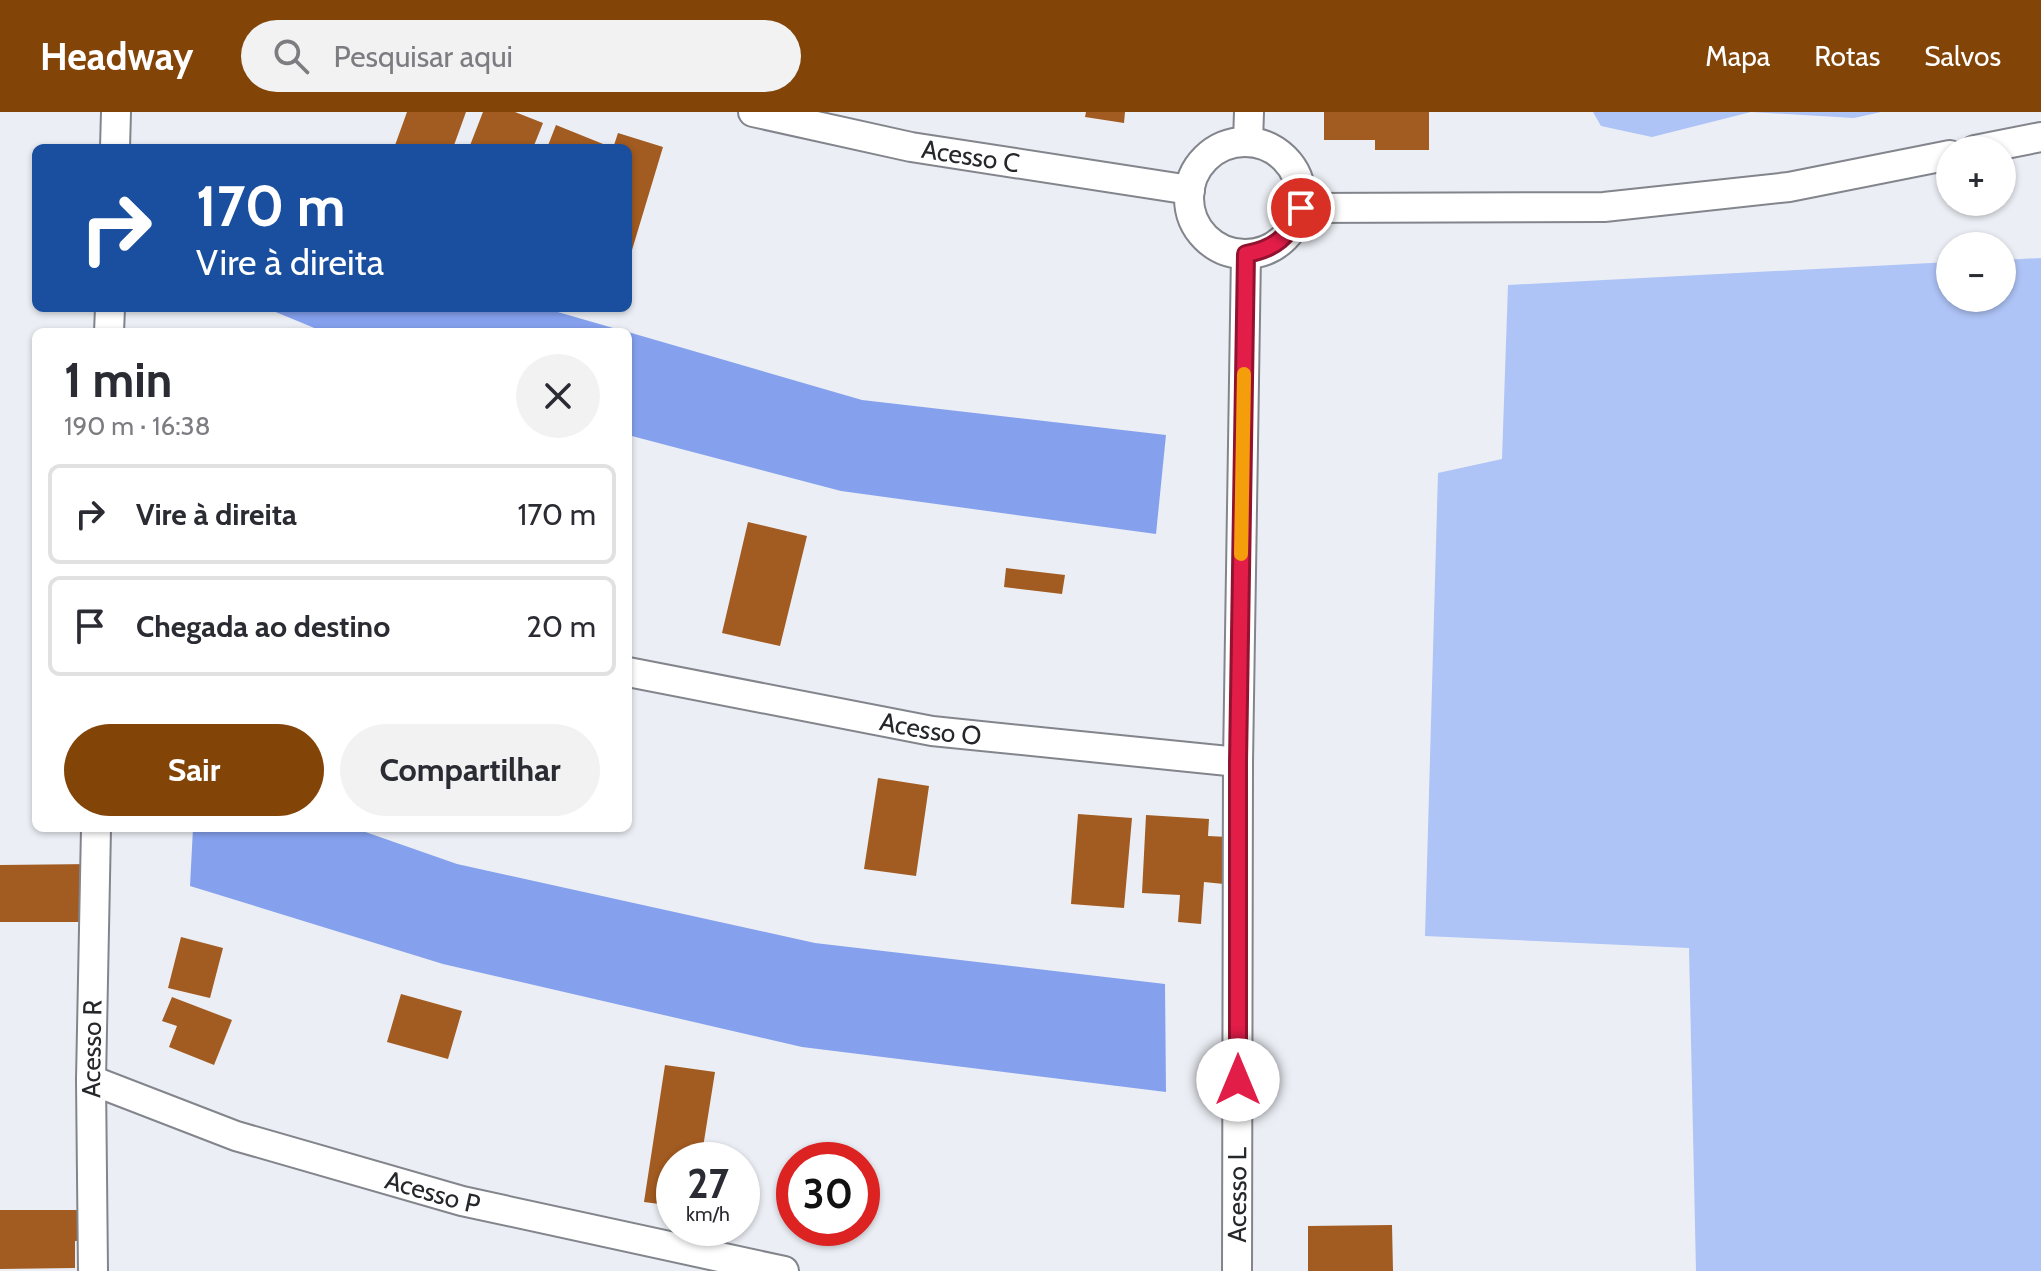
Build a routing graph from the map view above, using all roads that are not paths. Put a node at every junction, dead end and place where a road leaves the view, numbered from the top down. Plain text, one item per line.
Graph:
1 (116, 112) edge
2 (753, 112) edge
3 (1249, 112) edge
4 (2041, 137) edge
5 (1248, 142) junction
6 (2016, 142) edge
7 (115, 144) edge
8 (1936, 158) edge
9 (1190, 190) junction
10 (1301, 208) junction
11 (1246, 254) junction
12 (632, 673) edge
13 (1238, 762) junction
14 (96, 832) edge
15 (91, 1080) junction
16 (93, 1271) edge
17 (784, 1271) edge
18 (1237, 1271) edge

1 - 7 street
2 - 9 street, Acesso C
3 - 5 street
4 - 6 street
5 - 9 street
5 - 10 street
8 - 10 street
9 - 11 street
10 - 11 street
11 - 13 street, Acesso L
12 - 13 street, Acesso O
13 - 18 street, Acesso L
14 - 15 street, Acesso R
15 - 16 street, Acesso R
15 - 17 street, Acesso P

